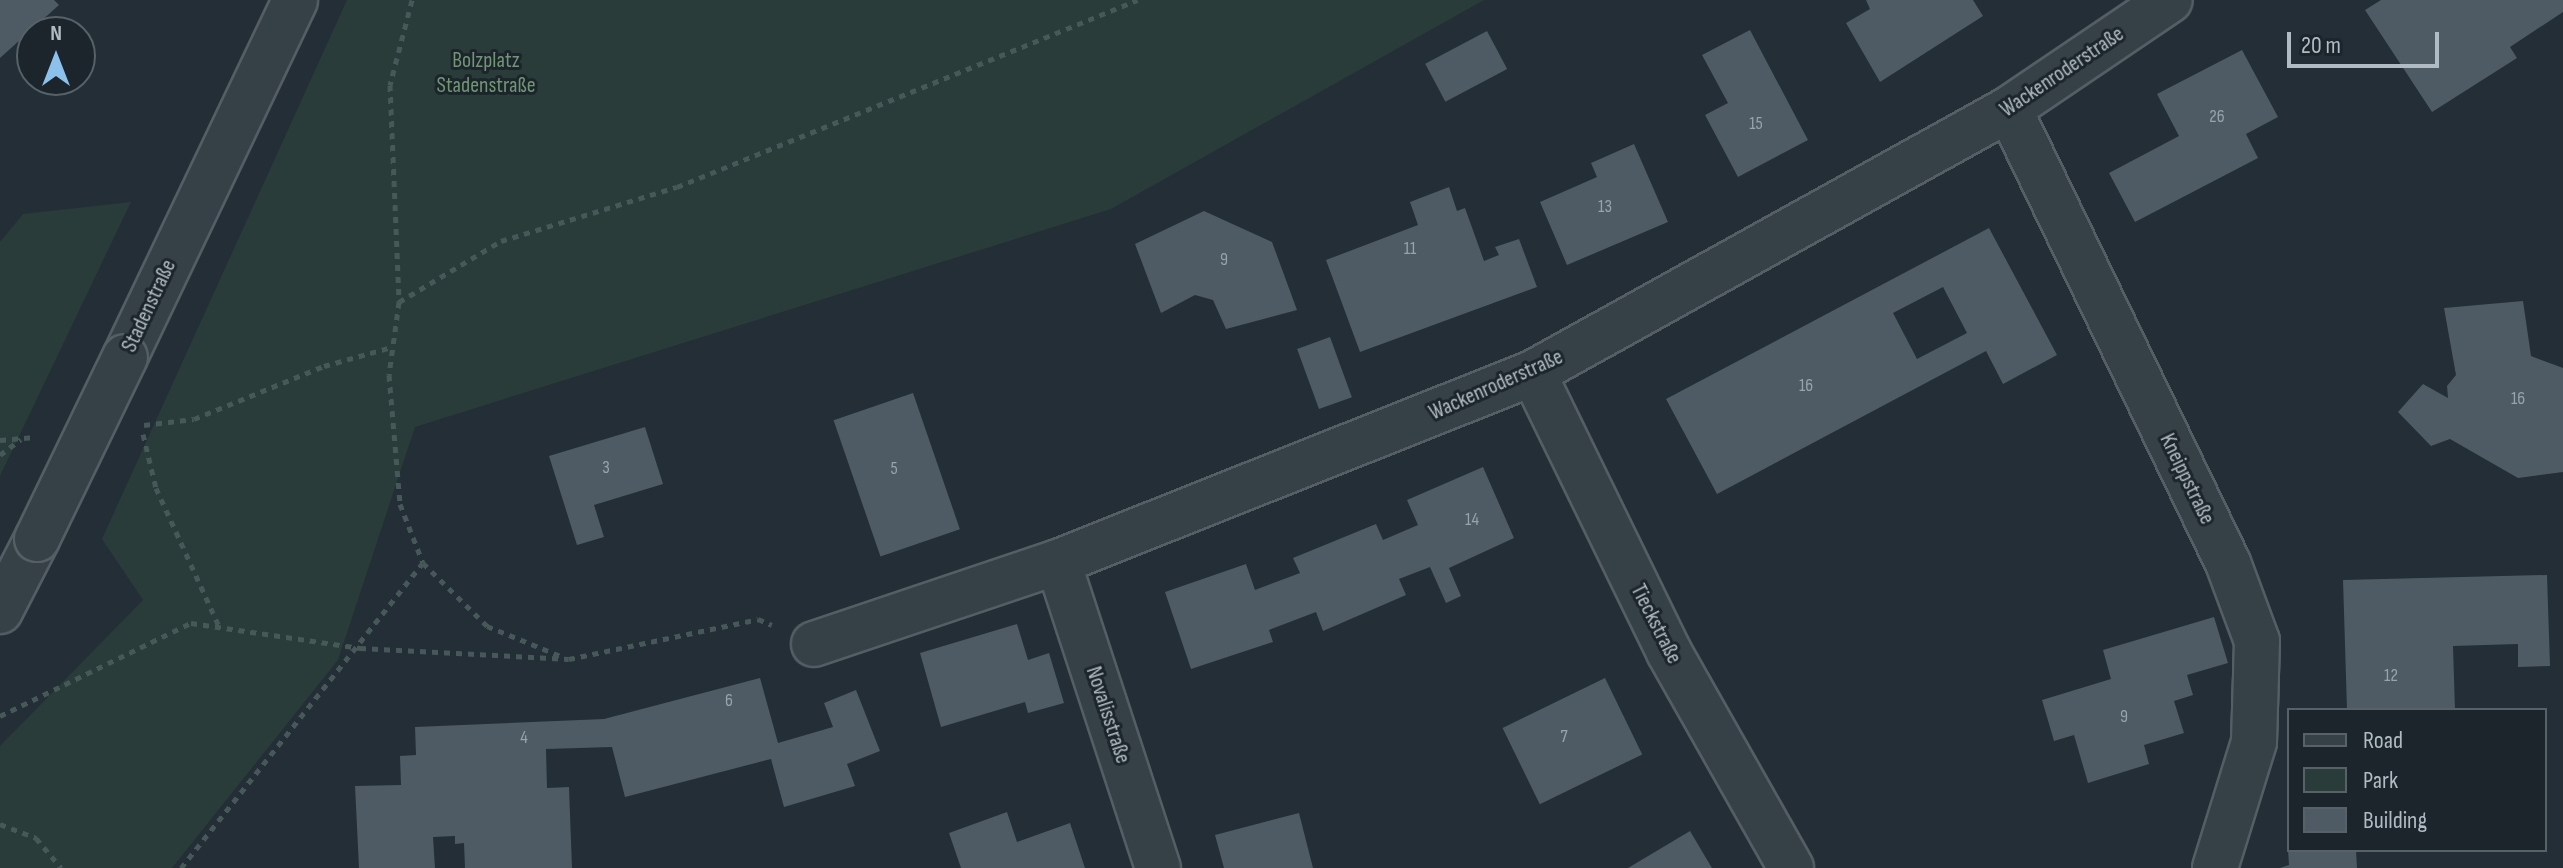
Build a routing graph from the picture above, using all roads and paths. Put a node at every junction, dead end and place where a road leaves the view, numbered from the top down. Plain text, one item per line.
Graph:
1 (295, 0) edge
2 (412, 0) edge
3 (1137, 0) edge
4 (2170, 0) edge
5 (2009, 109) junction
6 (399, 302) junction
7 (392, 347) junction
8 (1533, 373) junction
9 (141, 425) junction
10 (126, 427) dead end
11 (52, 435) dead end
12 (22, 438) junction
13 (0, 440) edge
14 (0, 455) edge
15 (1058, 562) junction
16 (423, 563) junction
17 (0, 611) edge
18 (219, 626) junction
19 (814, 644) joint
20 (360, 648) junction
21 (569, 659) junction
22 (0, 716) edge
23 (0, 824) edge
24 (61, 868) edge
25 (181, 868) edge
26 (1158, 868) edge
27 (1791, 868) edge
28 (2215, 868) edge

1 - 17 street, Stadenstraße, bridge
2 - 6 path
3 - 6 path
4 - 5 street, Wackenroderstraße
5 - 8 street, Wackenroderstraße
5 - 28 street, Kneippstraße
6 - 7 path
7 - 9 path
7 - 16 path
8 - 15 street, Wackenroderstraße
8 - 27 street, Tieckstraße
9 - 10 path
9 - 18 path
11 - 12 path
12 - 13 path
12 - 14 path
15 - 19 street, Wackenroderstraße
15 - 26 street, Novalisstraße
16 - 20 path
16 - 21 path
18 - 20 path
18 - 22 path
19 - 21 path
20 - 21 path
20 - 25 path
23 - 24 path

